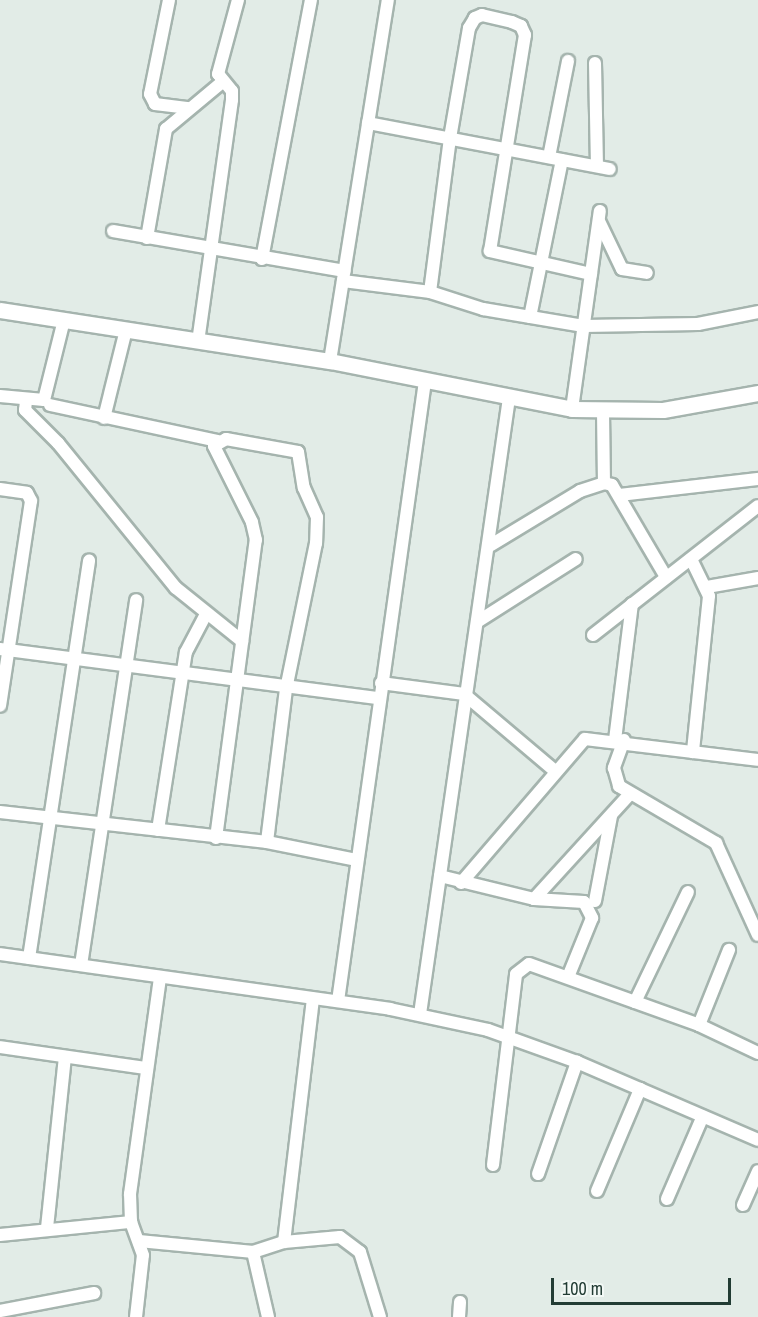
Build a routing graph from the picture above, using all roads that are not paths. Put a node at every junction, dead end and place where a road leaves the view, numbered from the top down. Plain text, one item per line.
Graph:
1 (169, 0) edge
2 (238, 0) edge
3 (311, 0) edge
4 (388, 0) edge
5 (568, 61) dead end
6 (595, 63) dead end
7 (221, 83) junction
8 (189, 108) junction
9 (368, 123) junction
10 (450, 138) junction
11 (504, 149) junction
12 (555, 159) junction
13 (597, 166) junction
14 (610, 169) dead end
15 (112, 231) dead end
16 (147, 238) junction
17 (211, 251) junction
18 (262, 259) junction
19 (542, 264) junction
20 (647, 273) dead end
21 (591, 274) junction
22 (344, 276) junction
23 (430, 292) junction
24 (0, 310) edge
25 (758, 312) edge
26 (530, 317) junction
27 (64, 320) junction
28 (584, 326) junction
29 (126, 330) junction
30 (198, 342) junction
31 (330, 362) junction
32 (425, 381) junction
33 (758, 393) edge
34 (0, 396) edge
35 (509, 398) junction
36 (26, 401) junction
37 (50, 405) dead end
38 (572, 409) junction
39 (603, 412) junction
40 (104, 418) junction
41 (218, 441) junction
42 (758, 479) edge
43 (604, 483) junction
44 (0, 489) edge
45 (619, 495) junction
46 (758, 506) edge
47 (491, 544) junction
48 (576, 559) dead end
49 (691, 559) junction
50 (89, 560) dead end
51 (666, 577) junction
52 (758, 578) edge
53 (707, 587) junction
54 (136, 600) dead end
55 (632, 604) junction
56 (206, 614) junction
57 (477, 622) junction
58 (593, 634) dead end
59 (242, 641) junction
60 (4, 650) edge
61 (75, 656) junction
62 (128, 664) junction
63 (184, 674) junction
64 (237, 682) junction
65 (381, 682) junction
66 (286, 689) junction
67 (464, 694) junction
68 (379, 698) junction
69 (0, 706) edge
70 (620, 740) junction
71 (693, 752) junction
72 (758, 760) edge
73 (555, 771) junction
74 (630, 794) junction
75 (0, 812) edge
76 (611, 815) junction
77 (50, 818) junction
78 (100, 823) junction
79 (158, 830) junction
80 (216, 837) junction
81 (267, 842) junction
82 (357, 860) junction
83 (440, 876) junction
84 (460, 883) junction
85 (688, 892) dead end
86 (534, 899) junction
87 (595, 901) dead end
88 (758, 935) edge
89 (729, 950) dead end
90 (0, 954) edge
91 (29, 958) junction
92 (81, 965) junction
93 (160, 977) junction
94 (568, 977) junction
95 (313, 999) junction
96 (338, 1001) junction
97 (635, 1002) junction
98 (420, 1014) junction
99 (699, 1026) junction
100 (508, 1036) junction
101 (0, 1047) edge
102 (758, 1052) edge
103 (65, 1057) junction
104 (577, 1062) junction
105 (146, 1068) junction
106 (640, 1089) junction
107 (703, 1116) junction
108 (758, 1140) edge
109 (493, 1165) dead end
110 (758, 1171) edge
111 (538, 1174) dead end
112 (597, 1191) dead end
113 (667, 1199) dead end
114 (743, 1205) dead end
115 (131, 1222) junction
116 (47, 1228) junction
117 (0, 1235) edge
118 (139, 1241) junction
119 (284, 1242) junction
120 (253, 1252) junction
121 (94, 1293) dead end
122 (460, 1302) dead end
123 (0, 1311) edge
124 (17, 1313) edge
125 (136, 1317) edge
126 (268, 1317) edge
127 (380, 1317) edge
128 (459, 1317) edge

1 - 8 street
2 - 7 street
3 - 18 street
4 - 9 street
5 - 12 street
6 - 13 street
7 - 8 street
7 - 17 street
8 - 16 street
9 - 10 street
9 - 22 street
10 - 11 street
10 - 11 street
10 - 23 street
11 - 12 street
11 - 19 street
12 - 13 street
12 - 19 street
13 - 14 street
15 - 16 street
16 - 17 street
17 - 18 street
17 - 30 street
18 - 22 street
19 - 21 street
19 - 26 street
20 - 21 street
21 - 28 street
22 - 23 street
22 - 31 street
23 - 26 street
24 - 27 street
25 - 28 street
26 - 28 street
27 - 29 street
27 - 36 street
28 - 38 street
29 - 30 street
29 - 40 street
30 - 31 street
31 - 32 street
32 - 35 street
32 - 65 street
33 - 39 street
34 - 36 street
35 - 38 street
35 - 47 street
36 - 56 street
37 - 40 street
38 - 39 street
39 - 43 street
40 - 41 street
41 - 59 street
41 - 66 street
42 - 45 street
43 - 45 street
43 - 47 street
44 - 60 street
45 - 51 street
46 - 49 street
47 - 57 street
48 - 57 street
49 - 51 street
49 - 53 street
50 - 61 street
51 - 55 street
52 - 53 street
53 - 71 street
54 - 62 street
55 - 58 street
55 - 70 street
56 - 59 street
56 - 63 street
57 - 67 street
59 - 64 street
60 - 61 street
60 - 69 street
61 - 62 street
61 - 77 street
62 - 63 street
62 - 78 street
63 - 64 street
63 - 79 street
64 - 66 street
64 - 80 street
65 - 67 street
65 - 68 street
66 - 68 street
66 - 81 street
67 - 73 street
67 - 83 street
68 - 82 street
70 - 71 street
70 - 73 street
70 - 74 street
71 - 72 street
73 - 84 street
74 - 76 street
74 - 88 street
75 - 77 street
76 - 86 street
76 - 87 street
77 - 78 street
77 - 91 street
78 - 79 street
78 - 92 street
79 - 80 street
80 - 81 street
81 - 82 street
82 - 96 street
83 - 84 street
83 - 98 street
84 - 86 street
85 - 97 street
86 - 94 street
89 - 99 street
90 - 91 street
91 - 92 street
92 - 93 street
93 - 95 street
93 - 105 street
94 - 97 street
94 - 100 street
95 - 96 street
95 - 119 street
96 - 98 street
97 - 99 street
98 - 100 street
99 - 102 street
100 - 104 street
100 - 109 street
101 - 103 street
103 - 105 street
103 - 116 street
104 - 106 street
104 - 111 street
105 - 115 street
106 - 107 street
106 - 112 street
107 - 108 street
107 - 113 street
110 - 114 street
115 - 116 street
115 - 118 street
116 - 117 street
118 - 120 street
118 - 125 street
119 - 120 street
119 - 127 street
120 - 126 street
121 - 124 street
122 - 128 street
123 - 124 street

